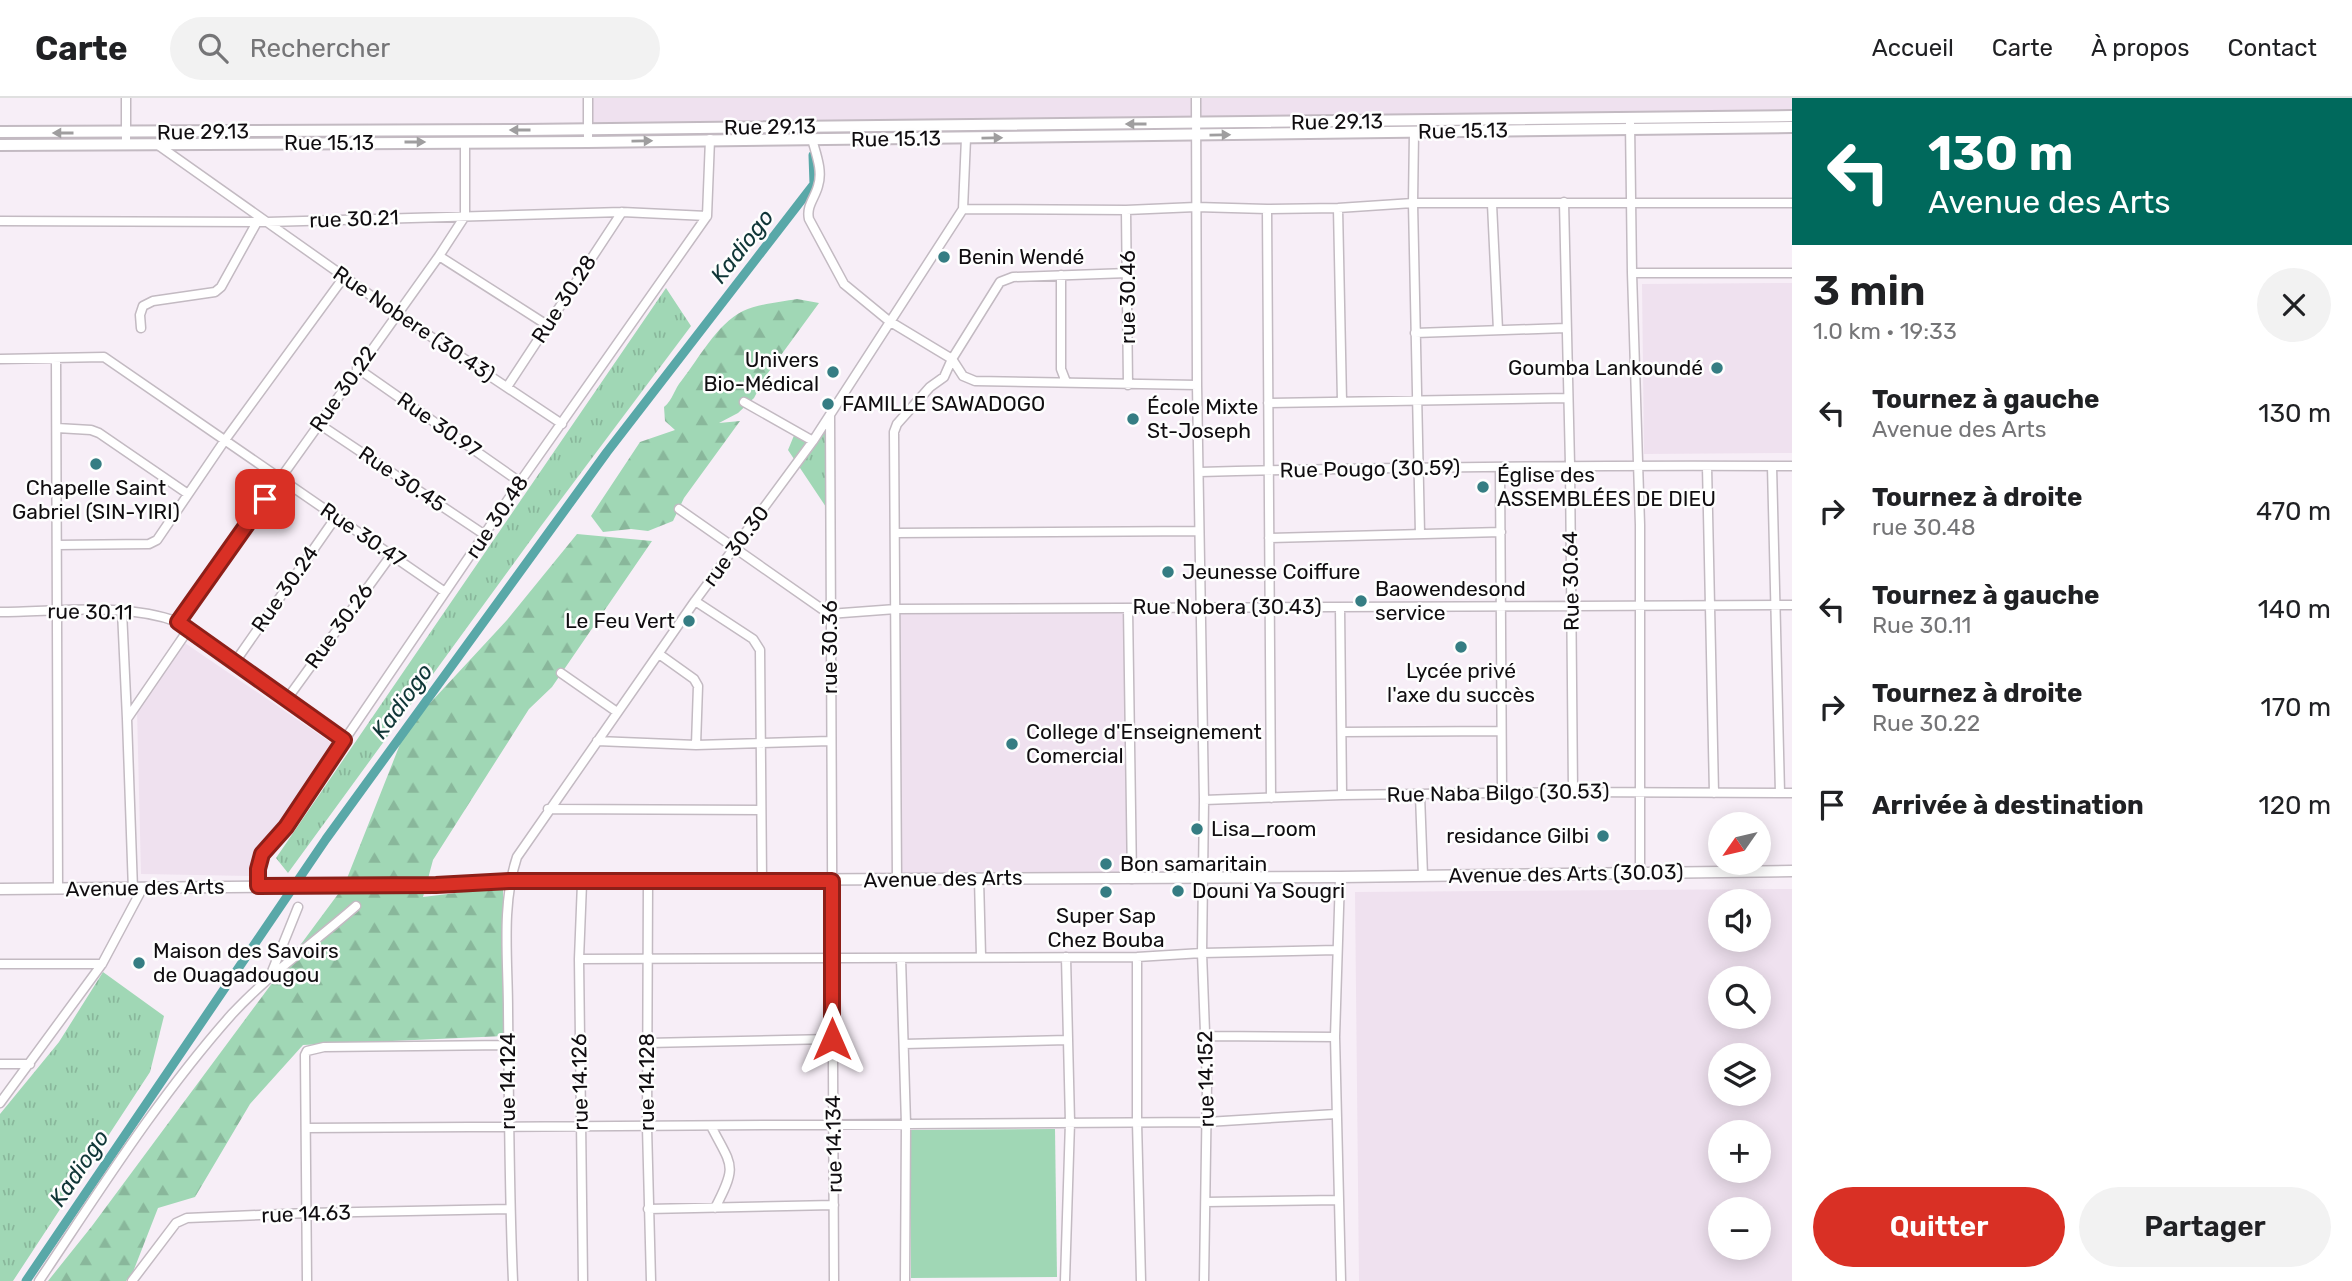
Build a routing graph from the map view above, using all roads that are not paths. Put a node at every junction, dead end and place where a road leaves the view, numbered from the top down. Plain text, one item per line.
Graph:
1 (126, 98) edge
2 (588, 98) edge
3 (1196, 98) edge
4 (1792, 116) edge
5 (1630, 123) junction
6 (1792, 127) edge
7 (589, 130) junction
8 (1196, 130) junction
9 (0, 132) edge
10 (1414, 132) junction
11 (126, 138) junction
12 (965, 138) junction
13 (710, 139) junction
14 (812, 139) junction
15 (465, 142) junction
16 (588, 142) junction
17 (156, 143) junction
18 (0, 145) edge
19 (1564, 202) junction
20 (1632, 202) junction
21 (1413, 203) junction
22 (1792, 203) edge
23 (1492, 204) junction
24 (1196, 207) junction
25 (1338, 208) junction
26 (963, 209) junction
27 (1267, 209) junction
28 (1126, 210) junction
29 (622, 212) junction
30 (465, 216) junction
31 (707, 216) junction
32 (0, 221) edge
33 (257, 222) junction
34 (267, 222) junction
35 (439, 256) junction
36 (1128, 273) junction
37 (1632, 273) junction
38 (1792, 274) edge
39 (1061, 275) junction
40 (344, 276) junction
41 (397, 314) junction
42 (890, 321) junction
43 (547, 325) junction
44 (141, 328) dead end
45 (1566, 328) junction
46 (1498, 330) junction
47 (1415, 333) junction
48 (56, 358) junction
49 (0, 359) edge
50 (952, 359) junction
51 (357, 368) junction
52 (1066, 382) junction
53 (1128, 385) junction
54 (1197, 385) junction
55 (507, 387) junction
56 (1568, 398) junction
57 (1417, 400) junction
58 (1342, 401) junction
59 (744, 402) dead end
60 (1268, 403) junction
61 (830, 414) junction
62 (319, 424) junction
63 (562, 424) junction
64 (57, 428) junction
65 (225, 440) junction
66 (813, 441) junction
67 (1570, 465) junction
68 (1638, 466) junction
69 (1707, 466) junction
70 (1772, 466) junction
71 (1792, 466) edge
72 (1419, 468) junction
73 (1500, 469) junction
74 (1268, 471) junction
75 (1200, 472) junction
76 (280, 479) junction
77 (520, 482) junction
78 (188, 494) junction
79 (679, 509) dead end
80 (336, 517) junction
81 (1199, 531) junction
82 (1501, 532) junction
83 (894, 533) junction
84 (1420, 534) junction
85 (485, 535) junction
86 (1269, 538) junction
87 (58, 545) junction
88 (736, 548) junction
89 (392, 554) junction
90 (445, 592) junction
91 (695, 601) junction
92 (1502, 605) junction
93 (1572, 605) junction
94 (1775, 605) junction
95 (1792, 605) edge
96 (1710, 606) junction
97 (1340, 607) junction
98 (1641, 607) junction
99 (1128, 608) junction
100 (1202, 608) junction
101 (1271, 608) junction
102 (896, 609) junction
103 (56, 611) junction
104 (122, 611) junction
105 (0, 612) edge
106 (829, 614) junction
107 (178, 622) junction
108 (188, 630) junction
109 (659, 654) junction
110 (235, 662) junction
111 (561, 673) dead end
112 (287, 699) junction
113 (617, 712) junction
114 (127, 719) junction
115 (1501, 731) junction
116 (1342, 732) junction
117 (344, 740) junction
118 (597, 741) junction
119 (830, 741) junction
120 (761, 743) junction
121 (696, 745) junction
122 (1573, 792) junction
123 (1641, 792) junction
124 (1502, 793) junction
125 (1714, 793) junction
126 (1780, 793) junction
127 (1792, 793) edge
128 (1420, 794) junction
129 (1342, 795) junction
130 (1271, 797) junction
131 (1204, 800) junction
132 (548, 810) junction
133 (761, 810) junction
134 (1792, 871) edge
135 (1640, 873) junction
136 (1423, 876) junction
137 (1203, 877) junction
138 (1340, 877) junction
139 (1132, 878) junction
140 (979, 879) junction
141 (762, 880) junction
142 (897, 880) junction
143 (509, 881) junction
144 (832, 881) junction
145 (649, 882) junction
146 (582, 883) junction
147 (258, 886) junction
148 (0, 889) edge
149 (58, 889) junction
150 (137, 889) junction
151 (356, 906) dead end
152 (298, 907) dead end
153 (1337, 950) junction
154 (1202, 953) junction
155 (981, 956) junction
156 (832, 957) junction
157 (901, 957) junction
158 (1066, 957) junction
159 (1137, 957) junction
160 (579, 959) junction
161 (648, 960) junction
162 (0, 964) edge
163 (102, 964) junction
164 (270, 977) junction
165 (1206, 1036) junction
166 (1335, 1037) junction
167 (832, 1039) junction
168 (1068, 1040) junction
169 (647, 1044) junction
170 (904, 1044) junction
171 (508, 1045) junction
172 (0, 1063) edge
173 (30, 1064) junction
174 (0, 1103) edge
175 (1336, 1114) junction
176 (1070, 1122) junction
177 (1138, 1122) junction
178 (1207, 1122) junction
179 (834, 1123) junction
180 (906, 1124) junction
181 (509, 1126) junction
182 (710, 1126) junction
183 (581, 1127) junction
184 (647, 1127) junction
185 (306, 1128) junction
186 (1338, 1200) junction
187 (1206, 1202) junction
188 (834, 1205) junction
189 (715, 1208) junction
190 (510, 1209) junction
191 (648, 1209) junction
192 (307, 1213) junction
193 (39, 1281) edge
194 (132, 1281) edge
195 (307, 1281) edge
196 (513, 1281) edge
197 (583, 1281) edge
198 (651, 1281) edge
199 (834, 1281) edge
200 (905, 1281) edge
201 (1065, 1281) edge
202 (1141, 1281) edge
203 (1204, 1281) edge
204 (1341, 1281) edge

1 - 11 street
2 - 7 street
3 - 8 street, rue 14.152
4 - 5 main road, Rue 29.13
5 - 6 main road, Rue 15.13
5 - 8 main road, Rue 29.13
5 - 10 main road, Rue 15.13
5 - 20 street
8 -> 7 main road, Rue 29.13
7 -> 11 main road, Rue 29.13
7 - 16 street
8 -> 10 main road, Rue 15.13
12 -> 8 main road, Rue 15.13
8 - 24 street, rue 14.152
11 -> 9 main road, Rue 29.13
10 - 21 street
11 - 17 main road, Rue 15.13
11 - 18 main road, Rue 15.13
12 - 14 main road, Rue 15.13
12 - 26 street
13 - 14 main road, Rue 15.13
16 -> 13 main road, Rue 15.13
13 - 31 street
14 - 42 street
15 - 16 main road, Rue 15.13
17 -> 15 main road, Rue 15.13
15 - 30 street
17 - 34 street, Rue Nobere (30.43)
19 - 20 street
19 - 23 street
19 - 45 street, Rue 30.64
20 - 22 street
20 - 37 street
21 - 23 street
21 - 25 street
21 - 47 street
23 - 46 street
24 - 27 street
24 - 28 street
24 - 54 street, rue 14.152
25 - 27 street
25 - 58 street
26 - 28 street
26 - 42 street, rue 30.30
27 - 60 street
28 - 36 street, rue 30.46
29 - 30 street, rue 30.21
29 - 31 street, rue 30.21
29 - 43 street, Rue 30.28
30 - 34 street, rue 30.21
30 - 35 street, Rue 30.22
31 - 63 street, rue 30.48
32 - 33 street, rue 30.21
33 - 34 street, rue 30.21
33 - 44 street
34 - 40 street, Rue Nobere (30.43)
35 - 41 street, Rue 30.22
35 - 43 street
36 - 39 street
36 - 53 street, rue 30.46
37 - 38 street
37 - 68 street
39 - 50 street
39 - 52 street
40 - 41 street, Rue Nobere (30.43)
40 - 65 street
41 - 51 street, Rue 30.22
41 - 55 street, Rue Nobere (30.43)
42 - 50 street
42 - 61 street, rue 30.30
43 - 55 street, Rue 30.28
45 - 46 street
45 - 56 street, Rue 30.64
46 - 47 street
47 - 57 street
48 - 49 street, Rue 30.47
48 - 64 street
48 - 65 street, Rue 30.47
50 - 52 street
50 - 83 street
51 - 62 street, Rue 30.22
51 - 77 street, Rue 30.97
52 - 53 street
53 - 54 street
54 - 75 street, rue 14.152
55 - 63 street, Rue Nobere (30.43)
56 - 57 street
56 - 67 street, Rue 30.64
57 - 58 street
57 - 72 street
58 - 60 street
59 - 66 street
60 - 74 street
61 - 66 street, rue 30.30
61 - 106 street, rue 30.36
62 - 76 street, Rue 30.22
62 - 85 street, Rue 30.45
63 - 77 street, rue 30.48
64 - 78 street
64 - 87 street
65 - 76 street, Rue 30.47
65 - 78 street
66 - 88 street, rue 30.30
67 - 68 street, Rue Pougo (30.59)
67 - 73 street, Rue Pougo (30.59)
67 - 93 street, Rue 30.64
68 - 69 street, Rue Pougo (30.59)
68 - 98 street
69 - 70 street, Rue Pougo (30.59)
69 - 96 street
70 - 71 street, Rue Pougo (30.59)
70 - 94 street
72 - 73 street, Rue Pougo (30.59)
72 - 74 street, Rue Pougo (30.59)
72 - 84 street
73 - 82 street
74 - 75 street, Rue Pougo (30.59)
74 - 86 street
75 - 81 street, rue 14.152
76 - 80 street, Rue 30.47
76 - 107 street, Rue 30.22
77 - 85 street, rue 30.48
78 - 87 street
79 - 88 street
80 - 89 street, Rue 30.47
80 - 110 street, Rue 30.24
81 - 83 street
81 - 100 street, rue 14.152
82 - 84 street
82 - 92 street
83 - 102 street
84 - 86 street
85 - 90 street, rue 30.48
86 - 101 street
87 - 103 street
88 - 91 street, rue 30.30
88 - 106 street
89 - 90 street, Rue 30.47
89 - 112 street, Rue 30.26
90 - 117 street, rue 30.48
91 - 109 street, rue 30.30
91 - 120 street
92 - 93 street, Rue Nobera (30.43)
92 - 97 street, Rue Nobera (30.43)
92 - 115 street
93 - 98 street, Rue Nobera (30.43)
93 - 122 street, Rue 30.64
94 - 95 street, Rue Nobera (30.43)
94 - 96 street, Rue Nobera (30.43)
94 - 126 street
96 - 98 street, Rue Nobera (30.43)
96 - 125 street
97 - 101 street, Rue Nobera (30.43)
97 - 116 street
98 - 123 street
99 - 100 street, Rue Nobera (30.43)
99 - 102 street, Rue Nobera (30.43)
99 - 139 street
100 - 101 street, Rue Nobera (30.43)
100 - 131 street, rue 14.152
101 - 130 street
102 - 106 street, Rue Nobera (30.43)
102 - 142 street
103 - 104 street, rue 30.11
103 - 105 street, rue 30.11
103 - 149 street
104 - 107 street, rue 30.11
104 - 114 street
106 - 119 street, rue 30.36
107 - 108 street
108 - 110 street
108 - 114 street
109 - 113 street, rue 30.30
109 - 121 street
110 - 112 street
111 - 113 street
112 - 117 street
113 - 118 street, rue 30.30
114 - 150 street
115 - 116 street
115 - 124 street
116 - 129 street
117 - 147 street, rue 30.48
118 - 121 street
118 - 132 street, rue 30.30
119 - 120 street
119 - 144 street, rue 30.36
120 - 121 street
120 - 133 street
122 - 123 street, Rue Naba Bilgo (30.53)
122 - 124 street, Rue Naba Bilgo (30.53)
123 - 125 street, Rue Naba Bilgo (30.53)
123 - 135 street
124 - 128 street, Rue Naba Bilgo (30.53)
125 - 126 street, Rue Naba Bilgo (30.53)
126 - 127 street, Rue Naba Bilgo (30.53)
128 - 129 street, Rue Naba Bilgo (30.53)
128 - 136 street
129 - 130 street, Rue Naba Bilgo (30.53)
130 - 131 street, Rue Naba Bilgo (30.53)
131 - 137 street, rue 14.152
132 - 133 street
132 - 143 street, rue 30.30
133 - 141 street
134 - 135 street, Avenue des Arts (30.03)
135 - 136 street, Avenue des Arts (30.03)
136 - 138 street, Avenue des Arts
137 - 138 street, Avenue des Arts
137 - 139 street, Avenue des Arts
137 - 154 street, rue 14.152
138 - 153 street
139 - 140 street, Avenue des Arts
140 - 142 street, Avenue des Arts
140 - 155 street
141 - 144 street, Avenue des Arts
141 - 145 street, Avenue des Arts
142 - 144 street, Avenue des Arts
143 - 146 street, Avenue des Arts
143 - 147 street, Avenue des Arts
143 - 171 street, rue 14.124
144 - 156 street, rue 14.134
145 - 146 street, Avenue des Arts
145 - 161 street, rue 14.128
146 - 160 street, rue 14.126
147 - 150 street, Avenue des Arts
148 - 149 street, Avenue des Arts
149 - 150 street, Avenue des Arts
150 - 163 street
151 - 164 street
152 - 164 street
153 - 154 street
153 - 166 street
154 - 159 street
154 - 165 street, rue 14.152
155 - 157 street
155 - 158 street
156 - 157 street
156 - 161 street
156 - 167 street, rue 14.134
157 - 170 street
158 - 159 street
158 - 168 street
159 - 177 street
160 - 161 street
160 - 183 street, rue 14.126
161 - 169 street, rue 14.128
162 - 163 street
163 - 173 street
164 - 193 street
165 - 166 street
165 - 178 street, rue 14.152
166 - 175 street
167 - 169 street
167 - 179 street, rue 14.134
168 - 170 street
168 - 176 street
169 - 184 street, rue 14.128
170 - 180 street
171 - 181 street, rue 14.124
171 - 185 street
172 - 173 street
173 - 174 street
175 - 178 street
175 - 186 street
176 - 177 street
176 - 180 street
176 - 201 street
177 - 178 street
177 - 202 street
178 - 187 street, rue 14.152
179 - 180 street
179 - 182 street
179 - 188 street, rue 14.134
180 - 200 street
181 - 183 street
181 - 185 street
181 - 190 street, rue 14.124
182 - 184 street
182 - 189 street
183 - 184 street
183 - 197 street, rue 14.126
184 - 191 street, rue 14.128
185 - 192 street
186 - 187 street
186 - 204 street
187 - 203 street, rue 14.152
188 - 189 street
188 - 199 street, rue 14.134
189 - 191 street
190 - 192 street, rue 14.63
190 - 196 street, rue 14.124
191 - 198 street, rue 14.128
192 - 194 street, rue 14.63
192 - 195 street

